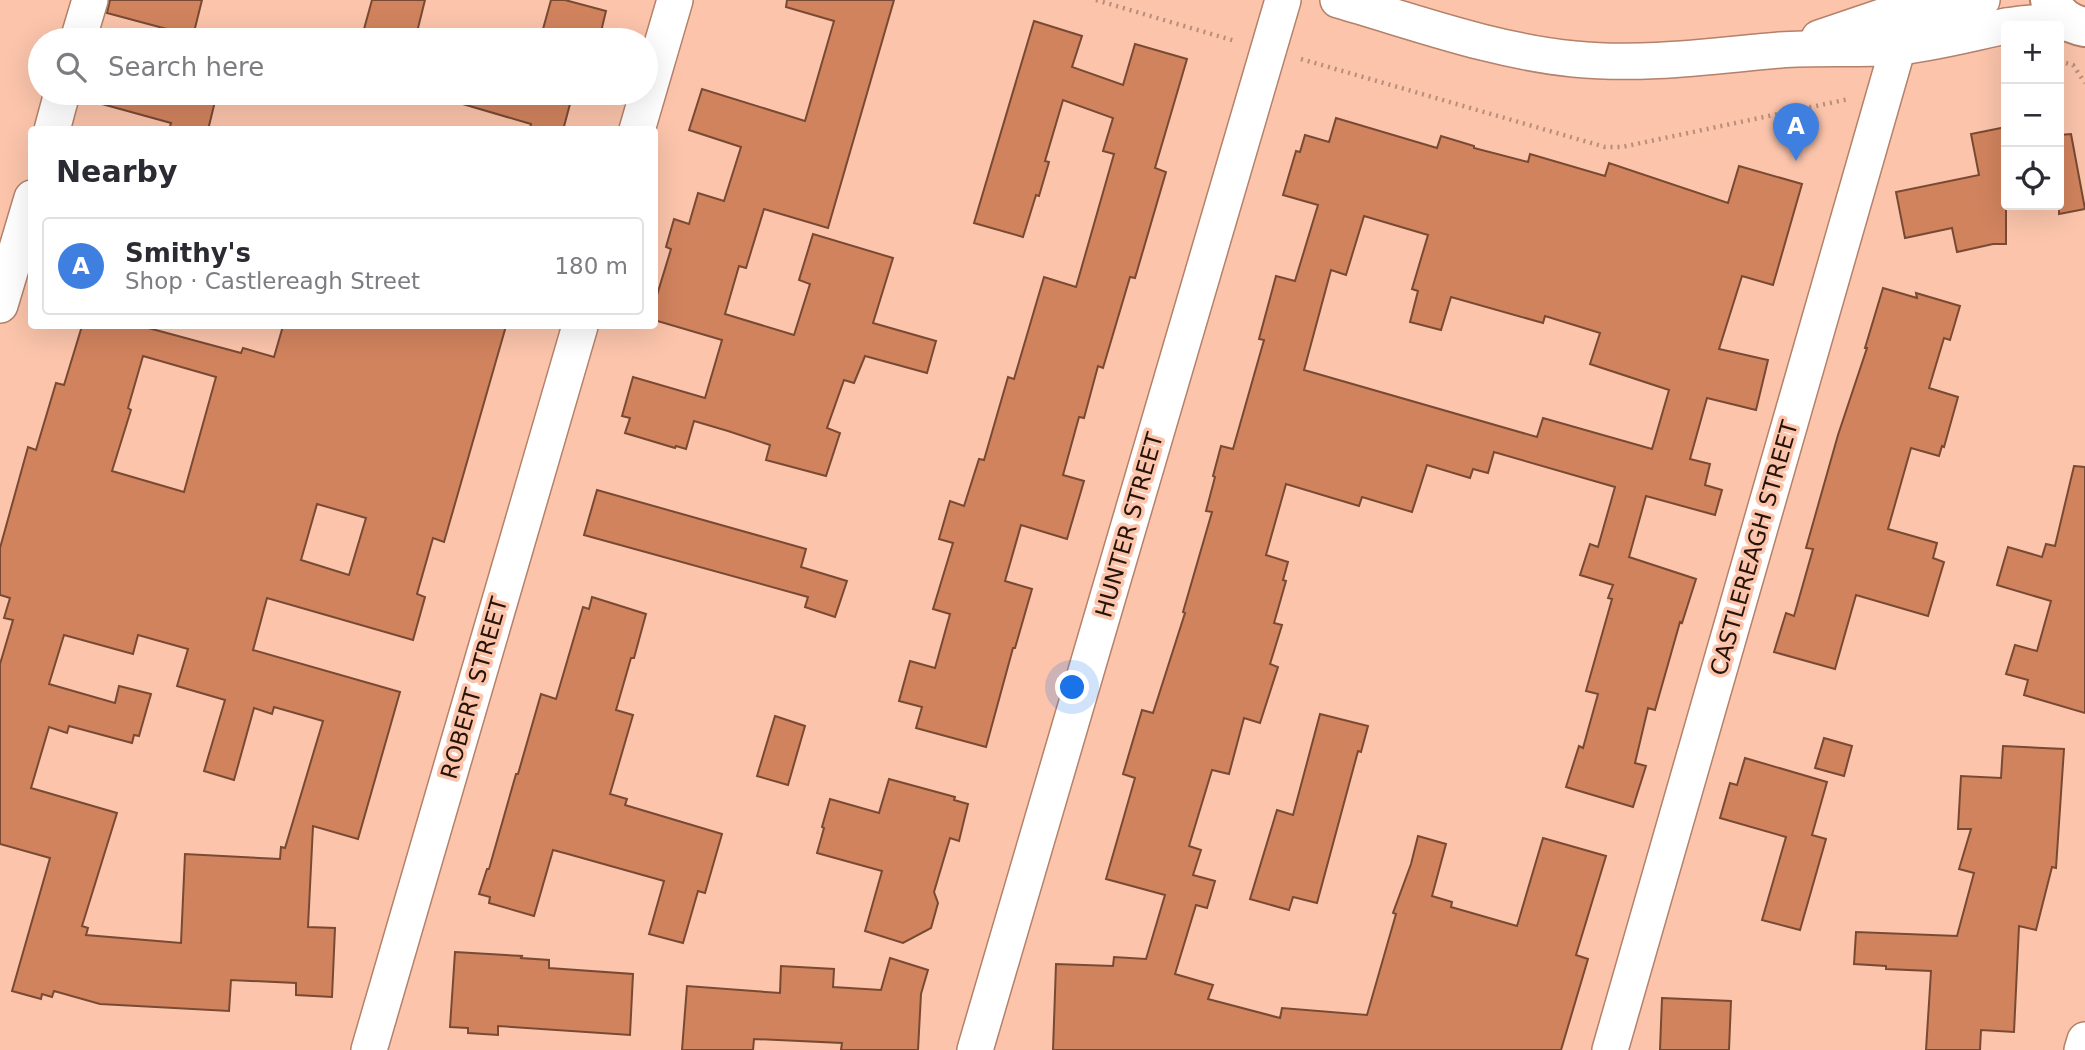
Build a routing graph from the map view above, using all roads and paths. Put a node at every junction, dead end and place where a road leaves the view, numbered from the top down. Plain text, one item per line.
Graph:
1 (90, 0) edge
2 (675, 0) edge
3 (1283, 0) edge
4 (1338, 0) edge
5 (1982, 0) edge
6 (2001, 27) edge
7 (82, 28) edge
8 (1898, 47) junction
9 (1783, 50) junction
10 (658, 58) edge
11 (2064, 62) edge
12 (2085, 83) edge
13 (59, 105) edge
14 (644, 105) edge
15 (53, 126) edge
16 (638, 126) edge
17 (28, 211) edge
18 (0, 305) edge
19 (579, 329) edge
20 (2085, 1040) edge
21 (369, 1050) edge
22 (975, 1050) edge
23 (1610, 1050) edge
24 (2082, 1050) edge

1 - 7 street
2 - 10 street
3 - 22 street, HUNTER STREET
4 - 9 street
5 - 9 street
6 - 8 street
8 - 9 street
8 - 23 street, CASTLEREAGH STREET
11 - 12 path
13 - 15 street
14 - 16 street
17 - 18 street
19 - 21 street, ROBERT STREET
20 - 24 street

